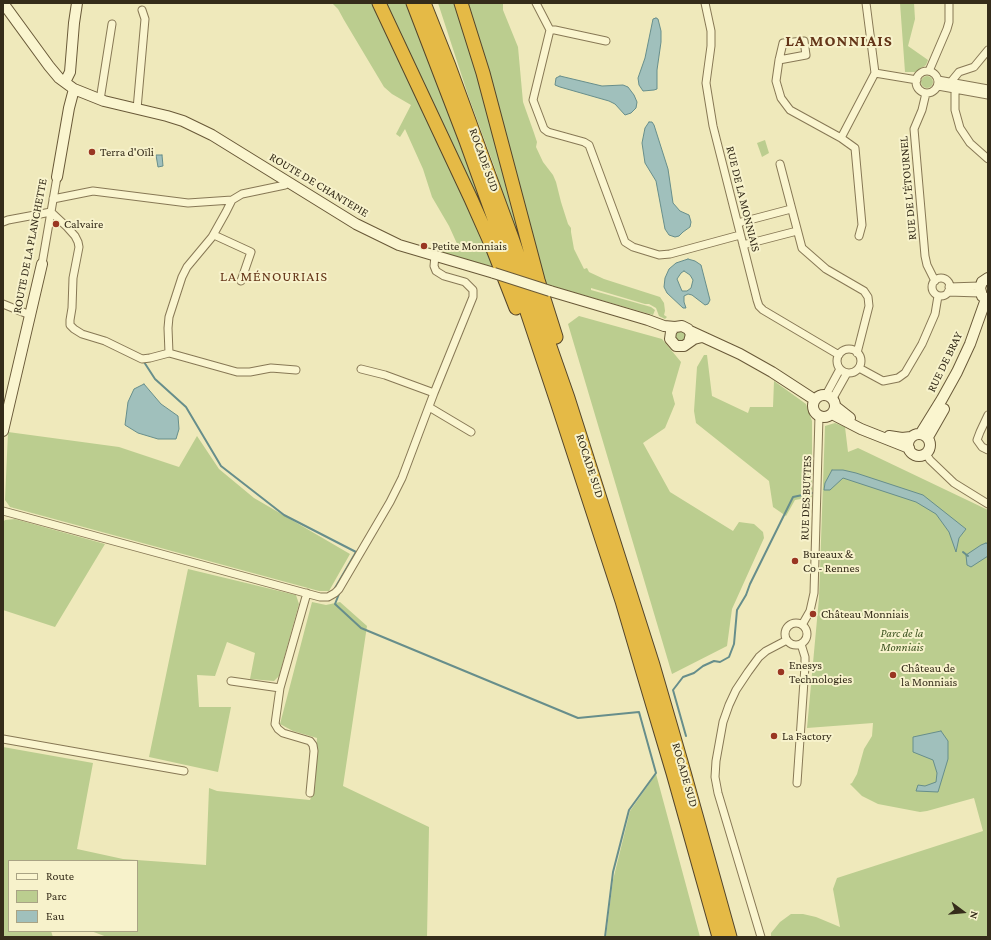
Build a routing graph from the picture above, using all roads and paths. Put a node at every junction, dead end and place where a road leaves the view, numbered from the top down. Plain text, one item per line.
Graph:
1 (3, 3) edge
2 (77, 3) edge
3 (379, 3) edge
4 (413, 3) edge
5 (424, 3) edge
6 (434, 3) edge
7 (462, 3) edge
8 (536, 3) edge
9 (705, 3) edge
10 (866, 3) edge
11 (948, 3) edge
12 (142, 10) dead end
13 (112, 24) dead end
14 (550, 30) junction
15 (606, 40) dead end
16 (988, 50) edge
17 (779, 60) dead end
18 (449, 66) junction
19 (929, 71) junction
20 (875, 73) junction
21 (917, 80) junction
22 (65, 82) junction
23 (950, 82) junction
24 (938, 83) junction
25 (74, 89) junction
26 (988, 89) edge
27 (955, 90) junction
28 (926, 93) junction
29 (988, 95) edge
30 (100, 100) junction
31 (137, 109) junction
32 (841, 138) junction
33 (988, 159) edge
34 (780, 164) dead end
35 (57, 177) joint
36 (287, 182) junction
37 (53, 199) junction
38 (232, 200) junction
39 (791, 208) junction
40 (51, 212) junction
41 (3, 222) edge
42 (738, 223) junction
43 (797, 231) junction
44 (214, 235) junction
45 (740, 235) junction
46 (859, 236) dead end
47 (743, 245) junction
48 (435, 256) junction
49 (42, 264) joint
50 (988, 278) edge
51 (241, 281) dead end
52 (935, 281) junction
53 (949, 289) junction
54 (938, 296) junction
55 (984, 298) edge
56 (3, 304) edge
57 (30, 315) junction
58 (690, 331) junction
59 (673, 332) junction
60 (702, 337) junction
61 (689, 342) junction
62 (857, 353) junction
63 (169, 354) junction
64 (839, 355) junction
65 (859, 368) junction
66 (361, 369) dead end
67 (840, 369) junction
68 (296, 370) dead end
69 (847, 373) junction
70 (434, 393) junction
71 (815, 400) junction
72 (832, 404) junction
73 (558, 405) junction
74 (429, 407) junction
75 (988, 415) edge
76 (819, 416) junction
77 (3, 431) edge
78 (471, 432) dead end
79 (579, 432) junction
80 (925, 435) junction
81 (911, 437) junction
82 (909, 448) junction
83 (988, 450) edge
84 (926, 454) junction
85 (988, 504) edge
86 (3, 511) edge
87 (307, 593) junction
88 (802, 625) junction
89 (787, 640) junction
90 (801, 644) junction
91 (230, 681) dead end
92 (280, 688) junction
93 (3, 739) edge
94 (184, 771) dead end
95 (797, 783) dead end
96 (310, 793) dead end
97 (719, 937) edge
98 (730, 937) edge
99 (761, 937) edge

1 - 22 street, ROUTE DE CHANTEPIE
2 - 22 street
3 - 73 highway
4 - 73 highway, ROCADE SUD
5 - 18 highway, ROCADE SUD
6 - 18 highway
7 - 79 highway
8 - 14 street
9 - 42 street, RUE DE LA MONNIAIS
10 - 20 street
11 - 19 street
12 - 31 street
13 - 30 street
14 - 15 street
14 - 45 street
16 - 23 street
17 - 32 street
18 - 79 highway, ROCADE SUD
19 - 21 street
19 - 24 street
20 - 21 street
20 - 32 street
21 - 28 street
22 - 25 street, ROUTE DE CHANTEPIE
23 - 24 street
23 - 26 street
24 - 27 street
24 - 28 street
25 - 30 street, ROUTE DE CHANTEPIE
25 - 35 street, ROUTE DE LA PLANCHETTE
27 - 29 street
27 - 33 street
28 - 52 street, RUE DE L'ÉTOURNEL
30 - 31 street, ROUTE DE CHANTEPIE
31 - 36 street, ROUTE DE CHANTEPIE
32 - 46 street
34 - 39 street
35 - 37 street, ROUTE DE LA PLANCHETTE
36 - 38 street
36 - 48 street, ROUTE DE CHANTEPIE
37 - 38 street
37 - 40 street, ROUTE DE LA PLANCHETTE
38 - 44 street
39 - 42 street
39 - 43 street
40 - 41 street
40 - 49 street, ROUTE DE LA PLANCHETTE
40 - 63 street
42 - 45 street, RUE DE LA MONNIAIS
43 - 47 street
43 - 62 street
44 - 51 street
44 - 63 street
45 - 47 street, RUE DE LA MONNIAIS
47 - 64 street, RUE DE LA MONNIAIS
48 - 59 street, ROUTE DE CHANTEPIE, bridge
48 - 70 street
49 - 57 street, ROUTE DE LA PLANCHETTE
50 - 55 street
52 - 53 street
52 - 54 street
53 - 54 street
53 - 55 street
54 - 65 street
55 - 80 street, RUE DE BRAY
56 - 57 street
57 - 77 street, ROUTE DE LA PLANCHETTE
58 - 59 street
58 - 60 street
58 - 61 street
59 - 61 street
60 - 61 street
60 - 71 street
62 - 64 street
62 - 65 street
63 - 68 street
64 - 67 street
65 - 69 street
66 - 70 street
67 - 69 street
67 - 72 street
69 - 72 street
70 - 74 street
71 - 72 street
71 - 76 street
72 - 76 street
72 - 81 street
72 - 82 street
73 - 97 highway, ROCADE SUD
74 - 78 street
74 - 87 street
75 - 83 street
76 - 88 street, RUE DES BUTTES
79 - 98 highway, ROCADE SUD
80 - 81 street
80 - 84 street
81 - 82 street
82 - 84 street
84 - 85 street
86 - 87 street
87 - 92 street
88 - 89 street
88 - 90 street
89 - 90 street
89 - 99 street
90 - 95 street
91 - 92 street
92 - 96 street
93 - 94 street

